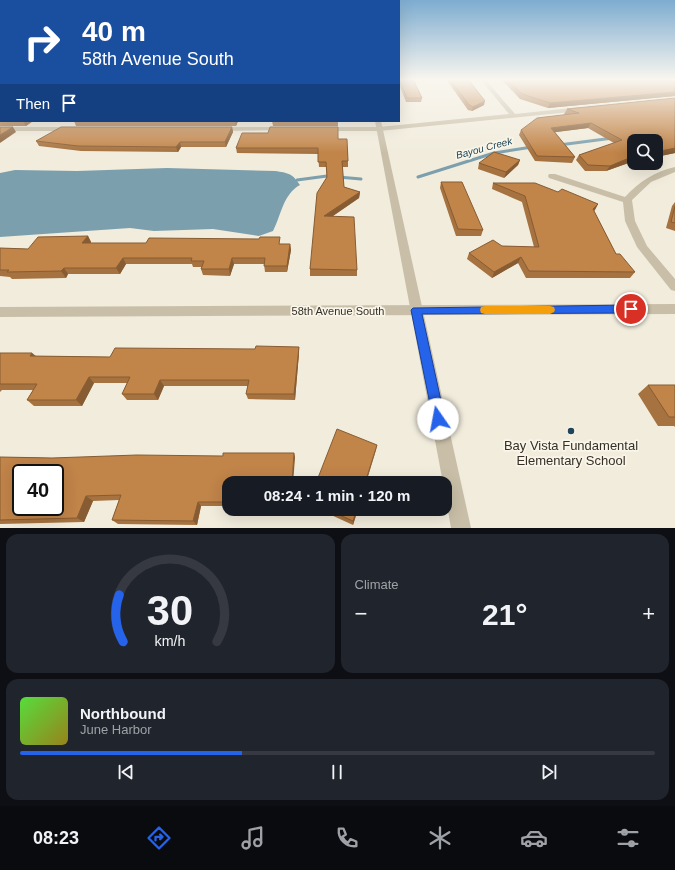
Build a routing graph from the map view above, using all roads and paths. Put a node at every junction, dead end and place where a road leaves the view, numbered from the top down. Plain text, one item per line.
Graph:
1 (503, 104) edge
2 (590, 108) edge
3 (513, 115) junction
4 (256, 122) edge
5 (379, 125) edge
6 (253, 128) junction
7 (0, 129) edge
8 (79, 129) edge
9 (214, 129) edge
10 (292, 129) edge
11 (315, 129) edge
12 (675, 169) edge
13 (552, 176) dead end
14 (627, 200) junction
15 (675, 287) edge
16 (675, 309) edge
17 (416, 310) junction
18 (0, 312) edge
19 (461, 528) edge

1 - 3 street
2 - 3 street
3 - 5 street
4 - 6 street
5 - 11 street
5 - 17 street
6 - 9 street
6 - 10 street
7 - 8 street
12 - 14 street
13 - 14 street
14 - 15 street
16 - 17 street, 58th Avenue South
17 - 18 street, 58th Avenue South
17 - 19 street

